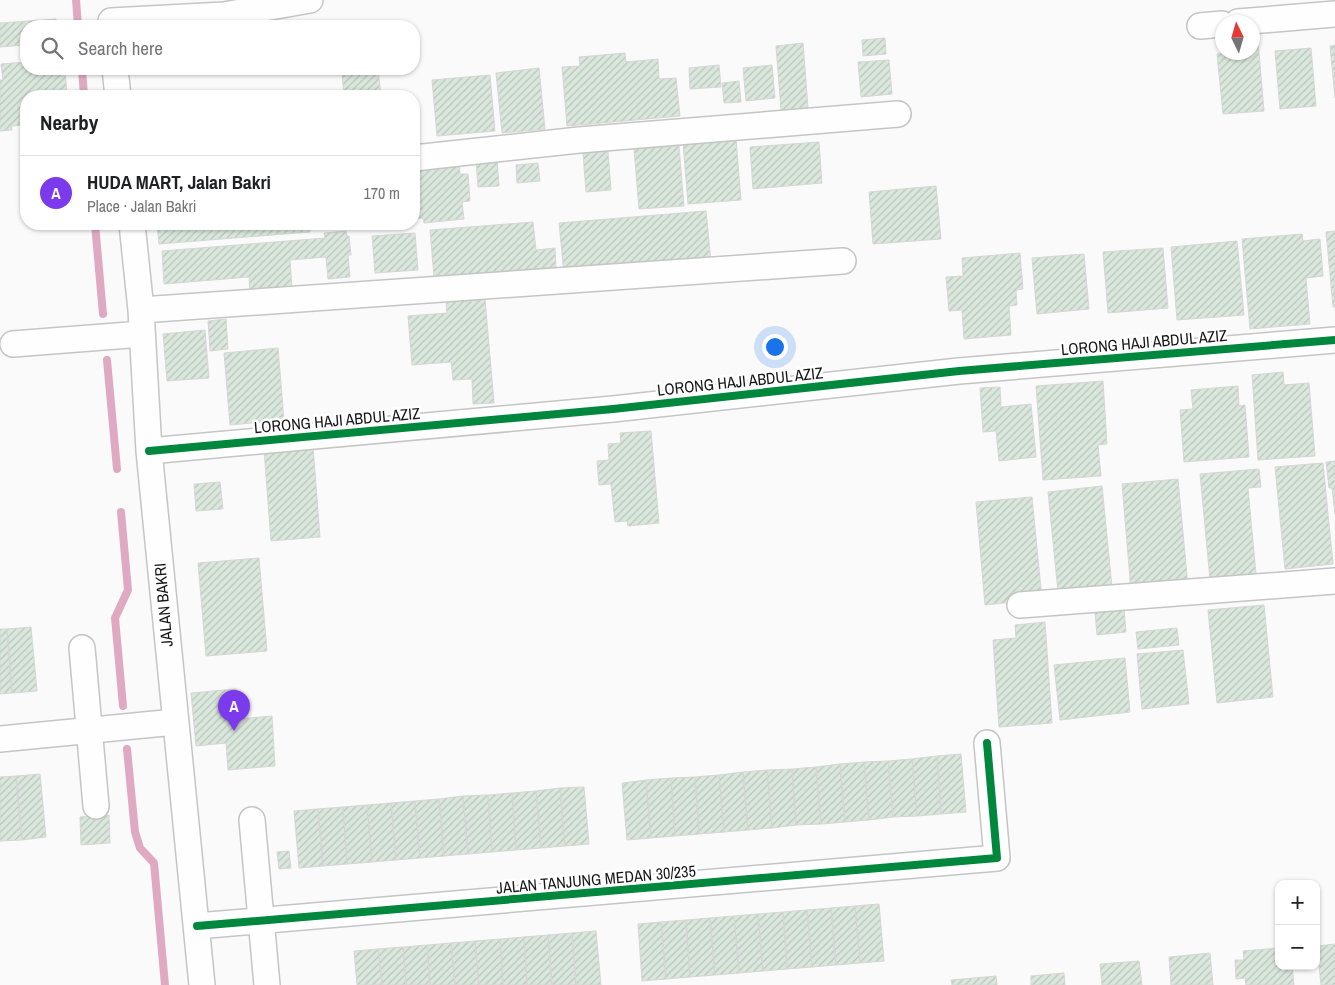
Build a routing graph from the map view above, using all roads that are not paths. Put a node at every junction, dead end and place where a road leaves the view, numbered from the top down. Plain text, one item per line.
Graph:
1 (310, 0) edge
2 (1335, 14) edge
3 (110, 16) edge
4 (1260, 20) edge
5 (116, 75) edge
6 (118, 90) edge
7 (898, 114) dead end
8 (420, 157) edge
9 (133, 230) edge
10 (843, 262) dead end
11 (142, 322) junction
12 (1335, 340) edge
13 (13, 344) dead end
14 (149, 451) junction
15 (1335, 581) edge
16 (1020, 605) dead end
17 (82, 648) dead end
18 (175, 722) junction
19 (89, 731) junction
20 (0, 739) edge
21 (987, 743) dead end
22 (96, 806) dead end
23 (252, 820) dead end
24 (261, 922) junction
25 (197, 926) junction
26 (202, 985) edge
27 (267, 985) edge

1 - 3 street
2 - 4 street
5 - 6 street
7 - 8 street
9 - 11 street, JALAN BAKRI
10 - 11 street
11 - 13 street
11 - 14 street, JALAN BAKRI
12 - 14 street, LORONG HAJI ABDUL AZIZ
14 - 18 street, JALAN BAKRI
15 - 16 street
17 - 19 street
18 - 19 street
18 - 25 street, JALAN BAKRI
19 - 20 street
19 - 22 street
21 - 24 street, JALAN TANJUNG MEDAN 30/235
23 - 24 street
24 - 25 street, JALAN TANJUNG MEDAN 30/235
24 - 27 street
25 - 26 street, JALAN BAKRI

